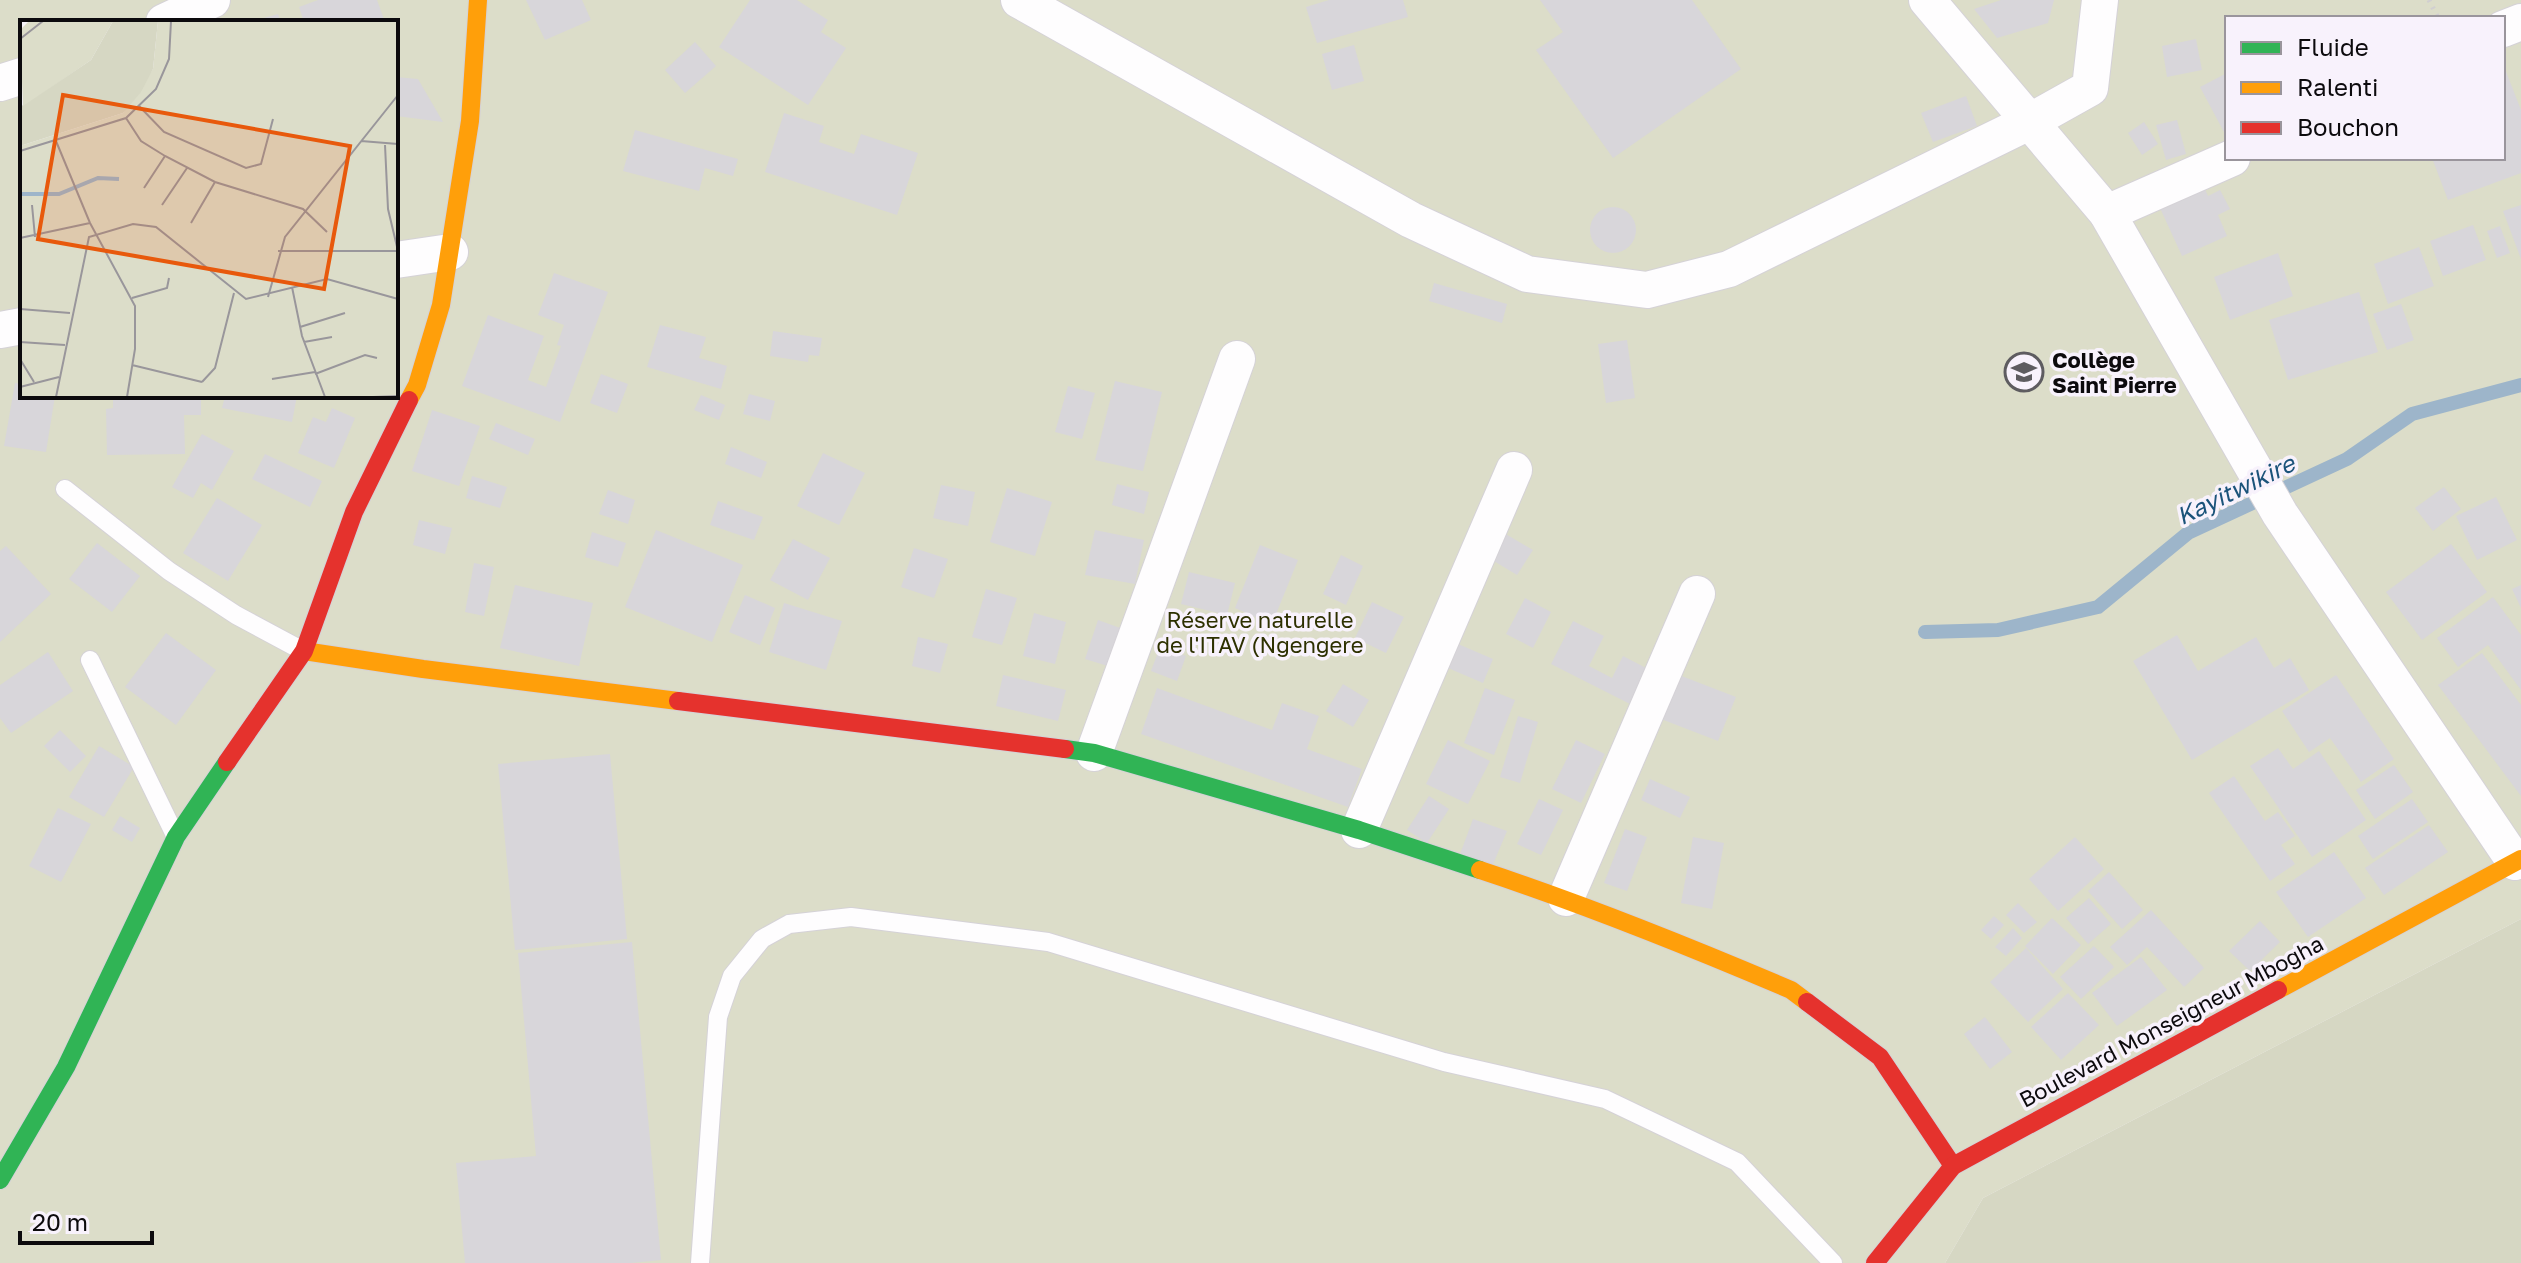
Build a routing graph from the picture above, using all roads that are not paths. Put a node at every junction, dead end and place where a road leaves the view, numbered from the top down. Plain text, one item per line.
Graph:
1 (212, 0) edge
2 (478, 0) edge
3 (1019, 0) edge
4 (1927, 0) edge
5 (2100, 0) edge
6 (168, 20) edge
7 (20, 77) edge
8 (0, 83) edge
9 (2031, 121) junction
10 (2227, 160) edge
11 (2107, 213) junction
12 (450, 252) junction
13 (398, 260) edge
14 (20, 326) edge
15 (0, 330) edge
16 (1237, 359) dead end
17 (1514, 470) dead end
18 (65, 489) dead end
19 (1697, 594) dead end
20 (304, 651) junction
21 (90, 660) dead end
22 (1094, 753) junction
23 (1359, 830) junction
24 (176, 837) junction
25 (2518, 860) edge
26 (1566, 898) junction
27 (1953, 1166) junction
28 (0, 1180) edge
29 (700, 1263) edge
30 (1833, 1263) edge
31 (1875, 1263) edge

1 - 6 street
2 - 12 street
3 - 9 street
4 - 9 street
5 - 9 street
7 - 8 street
9 - 11 street
10 - 11 street
11 - 25 street
12 - 13 street
12 - 20 street
14 - 15 street
16 - 22 street
17 - 23 street
18 - 20 lane
19 - 26 street
20 - 22 street
20 - 24 street
21 - 24 lane
22 - 23 street
23 - 26 street
24 - 28 street
25 - 27 street, Boulevard Monseigneur Mbogha
26 - 27 street
27 - 31 street, Boulevard Monseigneur Mbogha
29 - 30 lane

